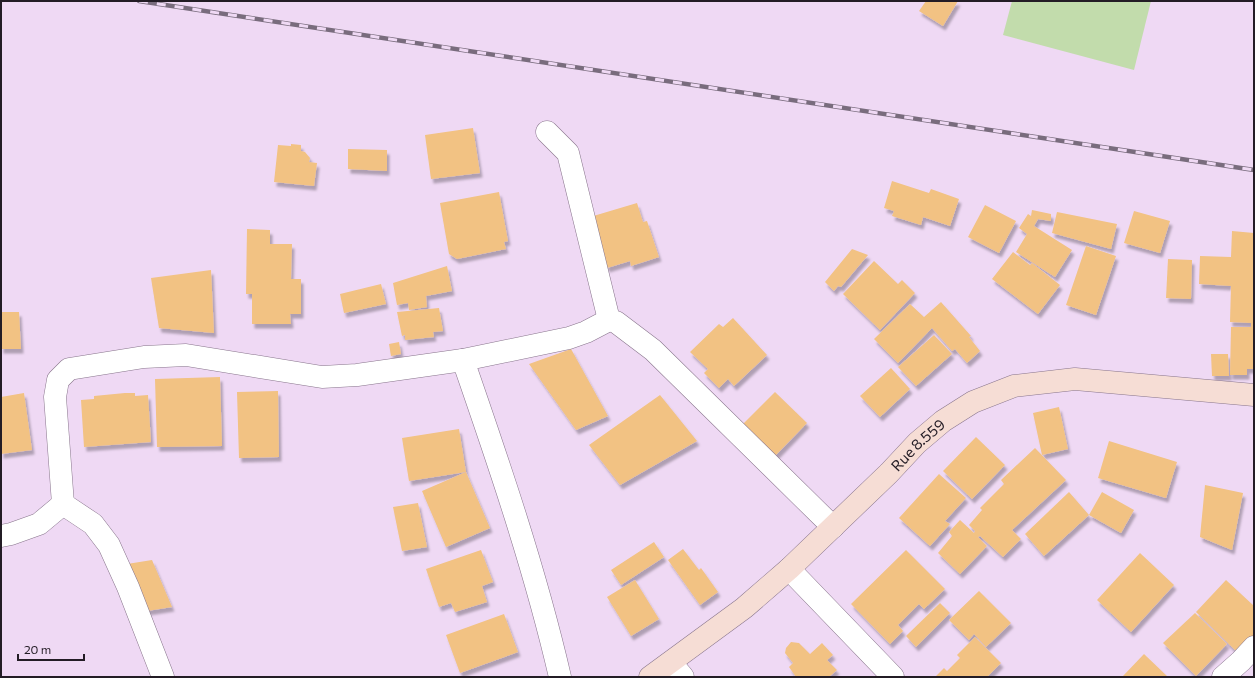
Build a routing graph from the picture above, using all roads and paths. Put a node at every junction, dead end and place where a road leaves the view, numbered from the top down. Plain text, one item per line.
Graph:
1 (547, 132) dead end
2 (610, 320) junction
3 (463, 360) junction
4 (1254, 395) edge
5 (63, 504) junction
6 (833, 527) junction
7 (1, 536) edge
8 (789, 569) junction
9 (1254, 647) edge
10 (677, 670) edge
11 (163, 677) edge
12 (560, 677) edge
13 (650, 677) edge
14 (893, 677) edge
15 (1223, 677) edge

1 - 2 street
2 - 3 street
2 - 6 street
3 - 5 street
3 - 12 street
4 - 6 main road, Rue 8.559
5 - 7 street
5 - 11 street
6 - 8 main road, Rue 8.559
8 - 10 main road, Rue 8.559
8 - 14 street
9 - 15 street
10 - 13 main road, Rue 8.559

